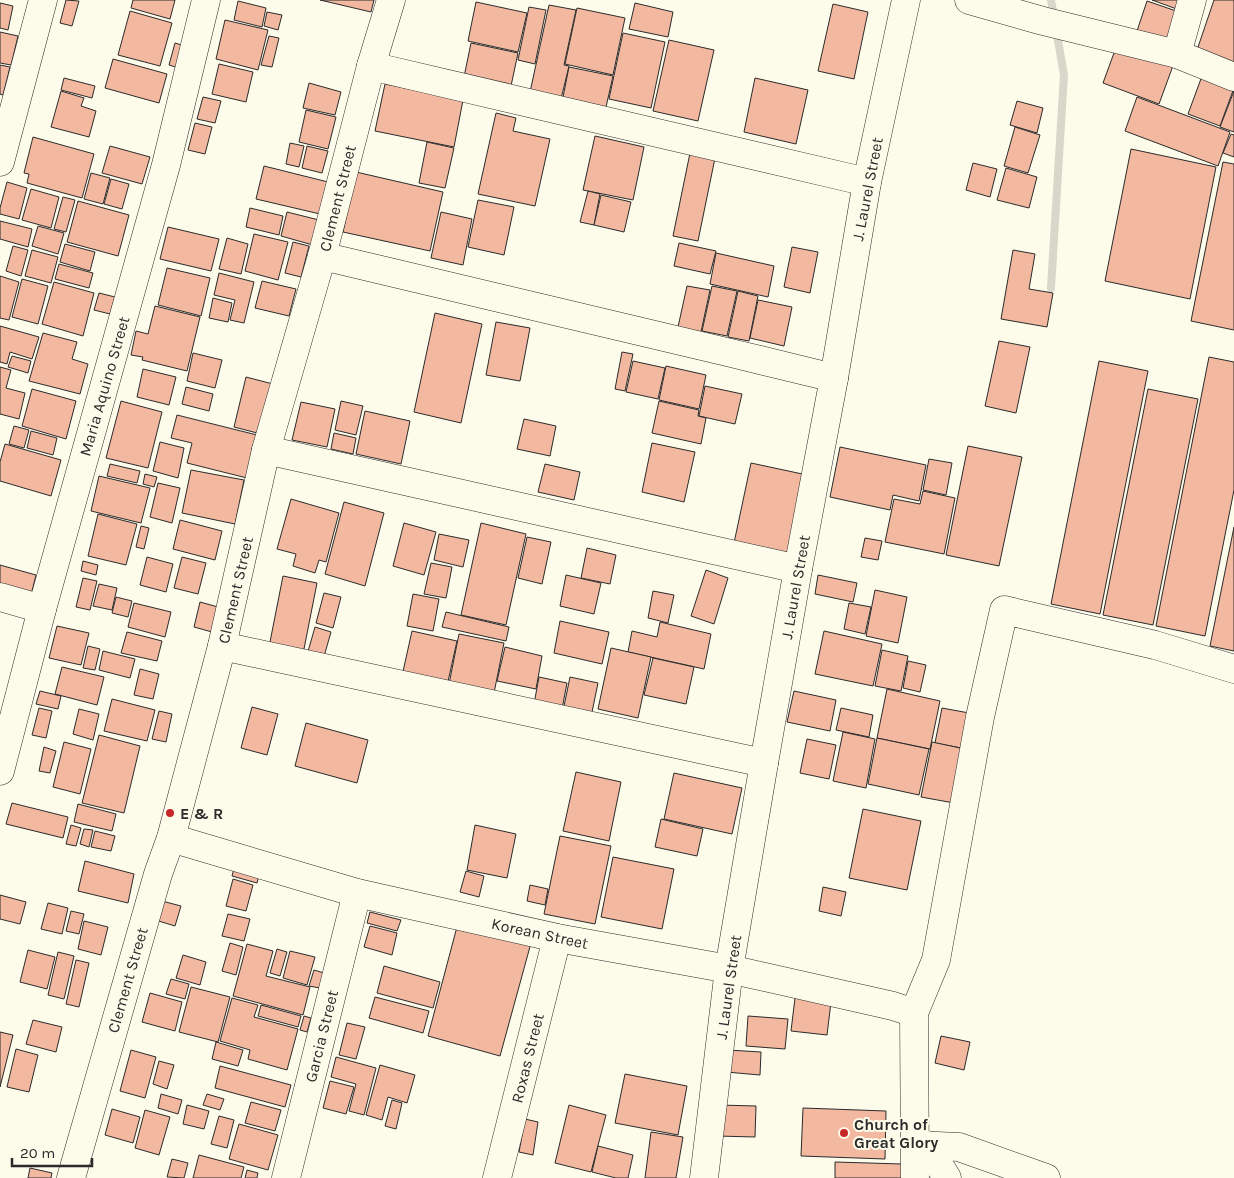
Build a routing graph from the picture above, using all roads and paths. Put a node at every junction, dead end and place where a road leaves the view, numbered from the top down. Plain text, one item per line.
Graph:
1 (43, 0) edge
2 (206, 0) edge
3 (391, 0) edge
4 (906, 0) edge
5 (968, 0) edge
6 (1192, 0) edge
7 (1177, 54) junction
8 (371, 66) junction
9 (1234, 77) edge
10 (0, 162) edge
11 (866, 182) junction
12 (322, 256) junction
13 (834, 378) junction
14 (266, 450) junction
15 (798, 569) junction
16 (0, 596) edge
17 (42, 609) junction
18 (222, 646) junction
19 (1234, 669) edge
20 (764, 763) junction
21 (0, 771) edge
22 (170, 838) junction
23 (356, 893) junction
24 (557, 938) junction
25 (729, 969) junction
26 (914, 1013) junction
27 (921, 1145) junction
28 (959, 1147) junction
29 (71, 1178) edge
30 (286, 1178) edge
31 (497, 1178) edge
32 (704, 1178) edge
33 (915, 1178) edge
34 (947, 1178) edge
35 (979, 1178) edge
36 (1046, 1178) edge

1 - 10 street
2 - 17 street, Maria Aquino Street
3 - 8 street, Clement Street
4 - 11 street, J. Laurel Street
5 - 7 street
6 - 7 street
7 - 9 street
8 - 11 street
8 - 12 street, Clement Street
11 - 13 street, J. Laurel Street
12 - 13 street
12 - 14 street, Clement Street
13 - 15 street, J. Laurel Street
14 - 15 street
14 - 18 street, Clement Street
15 - 20 street, J. Laurel Street
16 - 17 street
17 - 21 street, Maria Aquino Street
18 - 20 street
18 - 22 street, Clement Street
19 - 26 street
20 - 25 street, J. Laurel Street
22 - 23 street, Korean Street
22 - 29 street, Clement Street
23 - 24 street, Korean Street
23 - 30 street, Garcia Street
24 - 25 street, Korean Street
24 - 31 street, Roxas Street
25 - 26 street, Korean Street
25 - 32 street, J. Laurel Street
26 - 27 street
27 - 28 street
27 - 33 street
27 - 34 street
28 - 35 street
28 - 36 street

